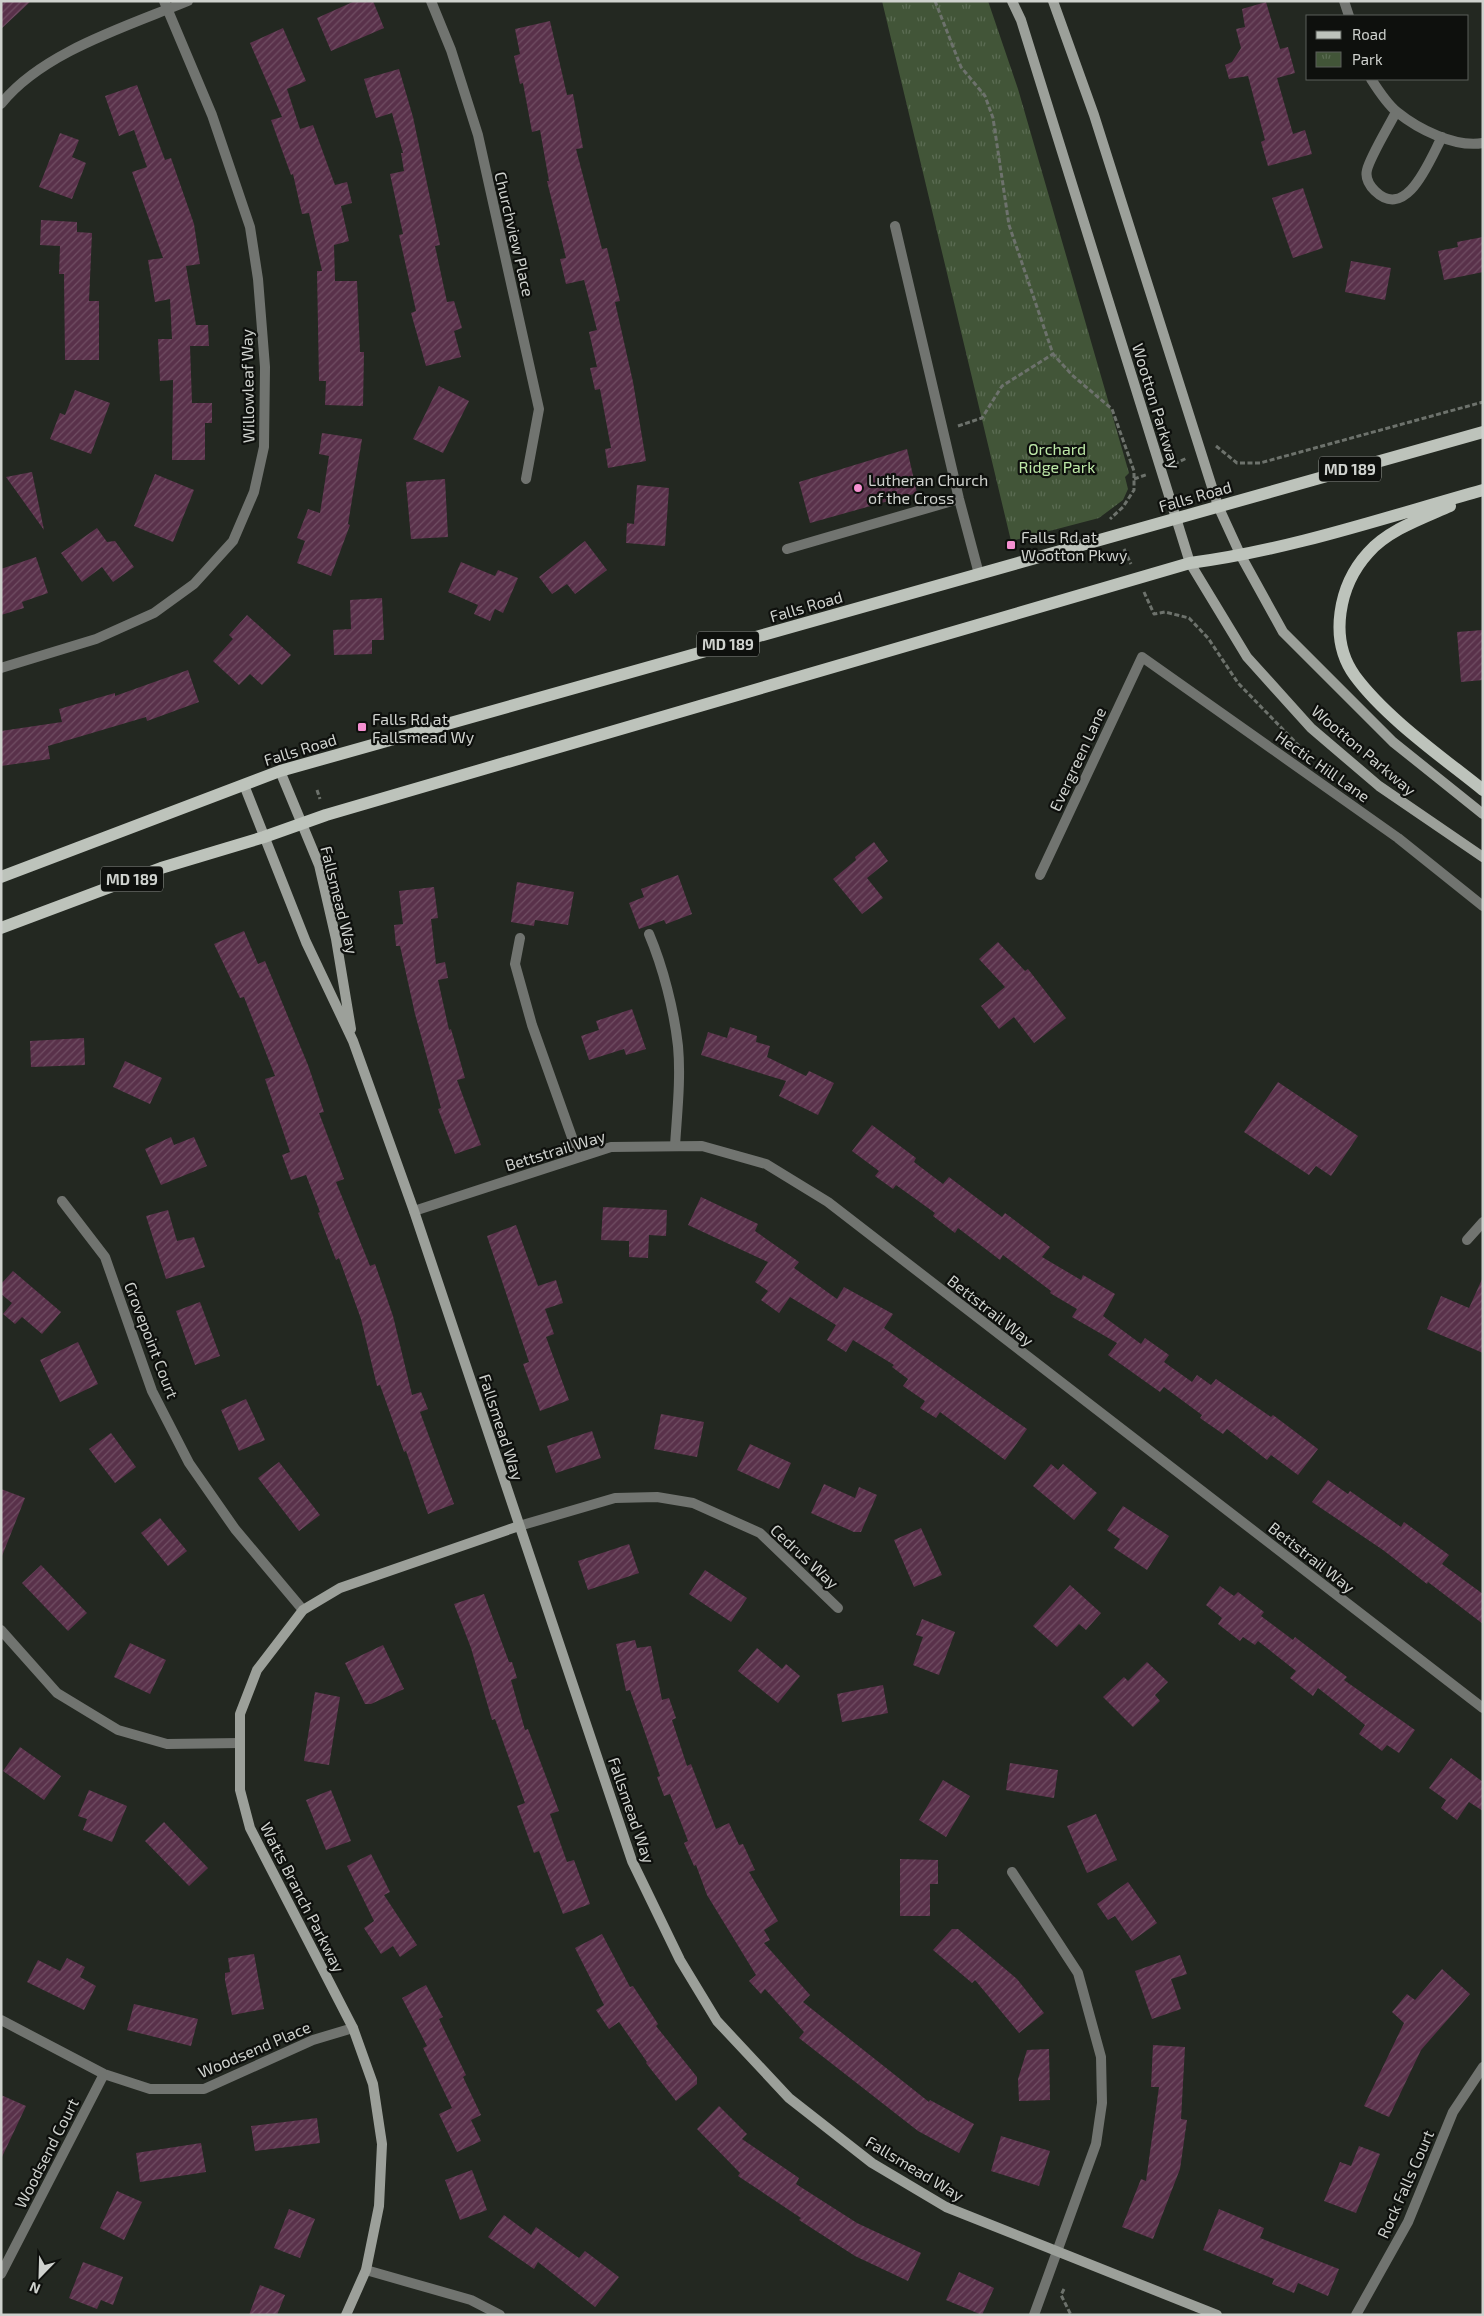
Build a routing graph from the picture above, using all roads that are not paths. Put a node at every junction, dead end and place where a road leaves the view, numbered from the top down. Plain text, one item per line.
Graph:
1 (188, 1) edge
2 (431, 1) edge
3 (1012, 1) edge
4 (1054, 1) edge
5 (1344, 1) edge
6 (166, 6) edge
7 (1348, 15) edge
8 (1372, 80) edge
9 (1, 104) edge
10 (1396, 112) junction
11 (1442, 137) junction
12 (1483, 144) edge
13 (895, 226) dead end
14 (1483, 432) edge
15 (526, 479) dead end
16 (1483, 491) edge
17 (960, 500) junction
18 (1218, 506) junction
19 (1175, 518) junction
20 (787, 549) dead end
21 (1241, 556) junction
22 (1190, 563) junction
23 (979, 574) junction
24 (1142, 657) joint
25 (1, 668) edge
26 (280, 771) junction
27 (244, 785) junction
28 (1483, 790) edge
29 (1483, 814) edge
30 (302, 822) junction
31 (264, 837) junction
32 (1483, 857) edge
33 (1040, 875) dead end
34 (1, 877) edge
35 (1483, 906) edge
36 (1, 928) edge
37 (649, 934) dead end
38 (520, 938) dead end
39 (353, 1041) junction
40 (675, 1146) junction
41 (579, 1157) junction
42 (62, 1201) dead end
43 (414, 1211) junction
44 (1483, 1222) edge
45 (1467, 1240) dead end
46 (519, 1526) junction
47 (838, 1608) dead end
48 (303, 1610) junction
49 (1, 1630) edge
50 (1483, 1708) edge
51 (240, 1743) junction
52 (1012, 1872) dead end
53 (1, 2020) edge
54 (353, 2028) junction
55 (1483, 2067) edge
56 (104, 2074) junction
57 (1057, 2252) junction
58 (366, 2270) junction
59 (1, 2274) edge
60 (346, 2315) edge
61 (500, 2315) edge
62 (1034, 2315) edge
63 (1217, 2315) edge
64 (1356, 2315) edge

1 - 6 street
2 - 15 street, Churchview Place
3 - 19 street, Wootton Parkway
4 - 18 street, Wootton Parkway
5 - 7 street
6 - 9 street
6 - 25 street, Willowleaf Way
8 - 10 street
10 - 11 street
10 - 11 street
11 - 12 street
13 - 17 street
14 - 18 main road, Falls Road / MD 189
16 - 21 main road, MD 189
16 - 28 main road
17 - 20 street
17 - 23 street
18 - 19 main road, Falls Road / MD 189
18 - 21 street, Wootton Parkway
19 - 22 street, Wootton Parkway
19 - 23 main road, Falls Road / MD 189
21 - 22 main road, MD 189
21 - 29 street, Wootton Parkway
22 - 30 main road, MD 189
22 - 32 street, Wootton Parkway
23 - 26 main road, Falls Road / MD 189
24 - 33 street, Evergreen Lane
24 - 35 street, Hectic Hill Lane
26 - 27 main road, Falls Road / MD 189
26 - 30 street, Fallsmead Way
27 - 31 street, Fallsmead Way
27 - 34 main road, Falls Road / MD 189
30 - 31 main road, MD 189
30 - 39 street, Fallsmead Way
31 - 36 main road, MD 189
31 - 39 street, Fallsmead Way
37 - 40 street
38 - 41 street
39 - 43 street, Fallsmead Way
40 - 41 street, Bettstrail Way
40 - 50 street, Bettstrail Way
41 - 43 street, Bettstrail Way
42 - 48 street, Grovepoint Court
43 - 46 street, Fallsmead Way
44 - 45 street
46 - 47 street, Cedrus Way
46 - 48 street, Watts Branch Parkway
46 - 57 street, Fallsmead Way
48 - 51 street, Watts Branch Parkway
49 - 51 street
51 - 54 street, Watts Branch Parkway
52 - 57 street
53 - 56 street, Woodsend Place
54 - 56 street, Woodsend Place
54 - 58 street, Watts Branch Parkway
55 - 64 street, Rock Falls Court
56 - 59 street, Woodsend Court
57 - 62 street
57 - 63 street, Fallsmead Way
58 - 60 street, Watts Branch Parkway
58 - 61 street

